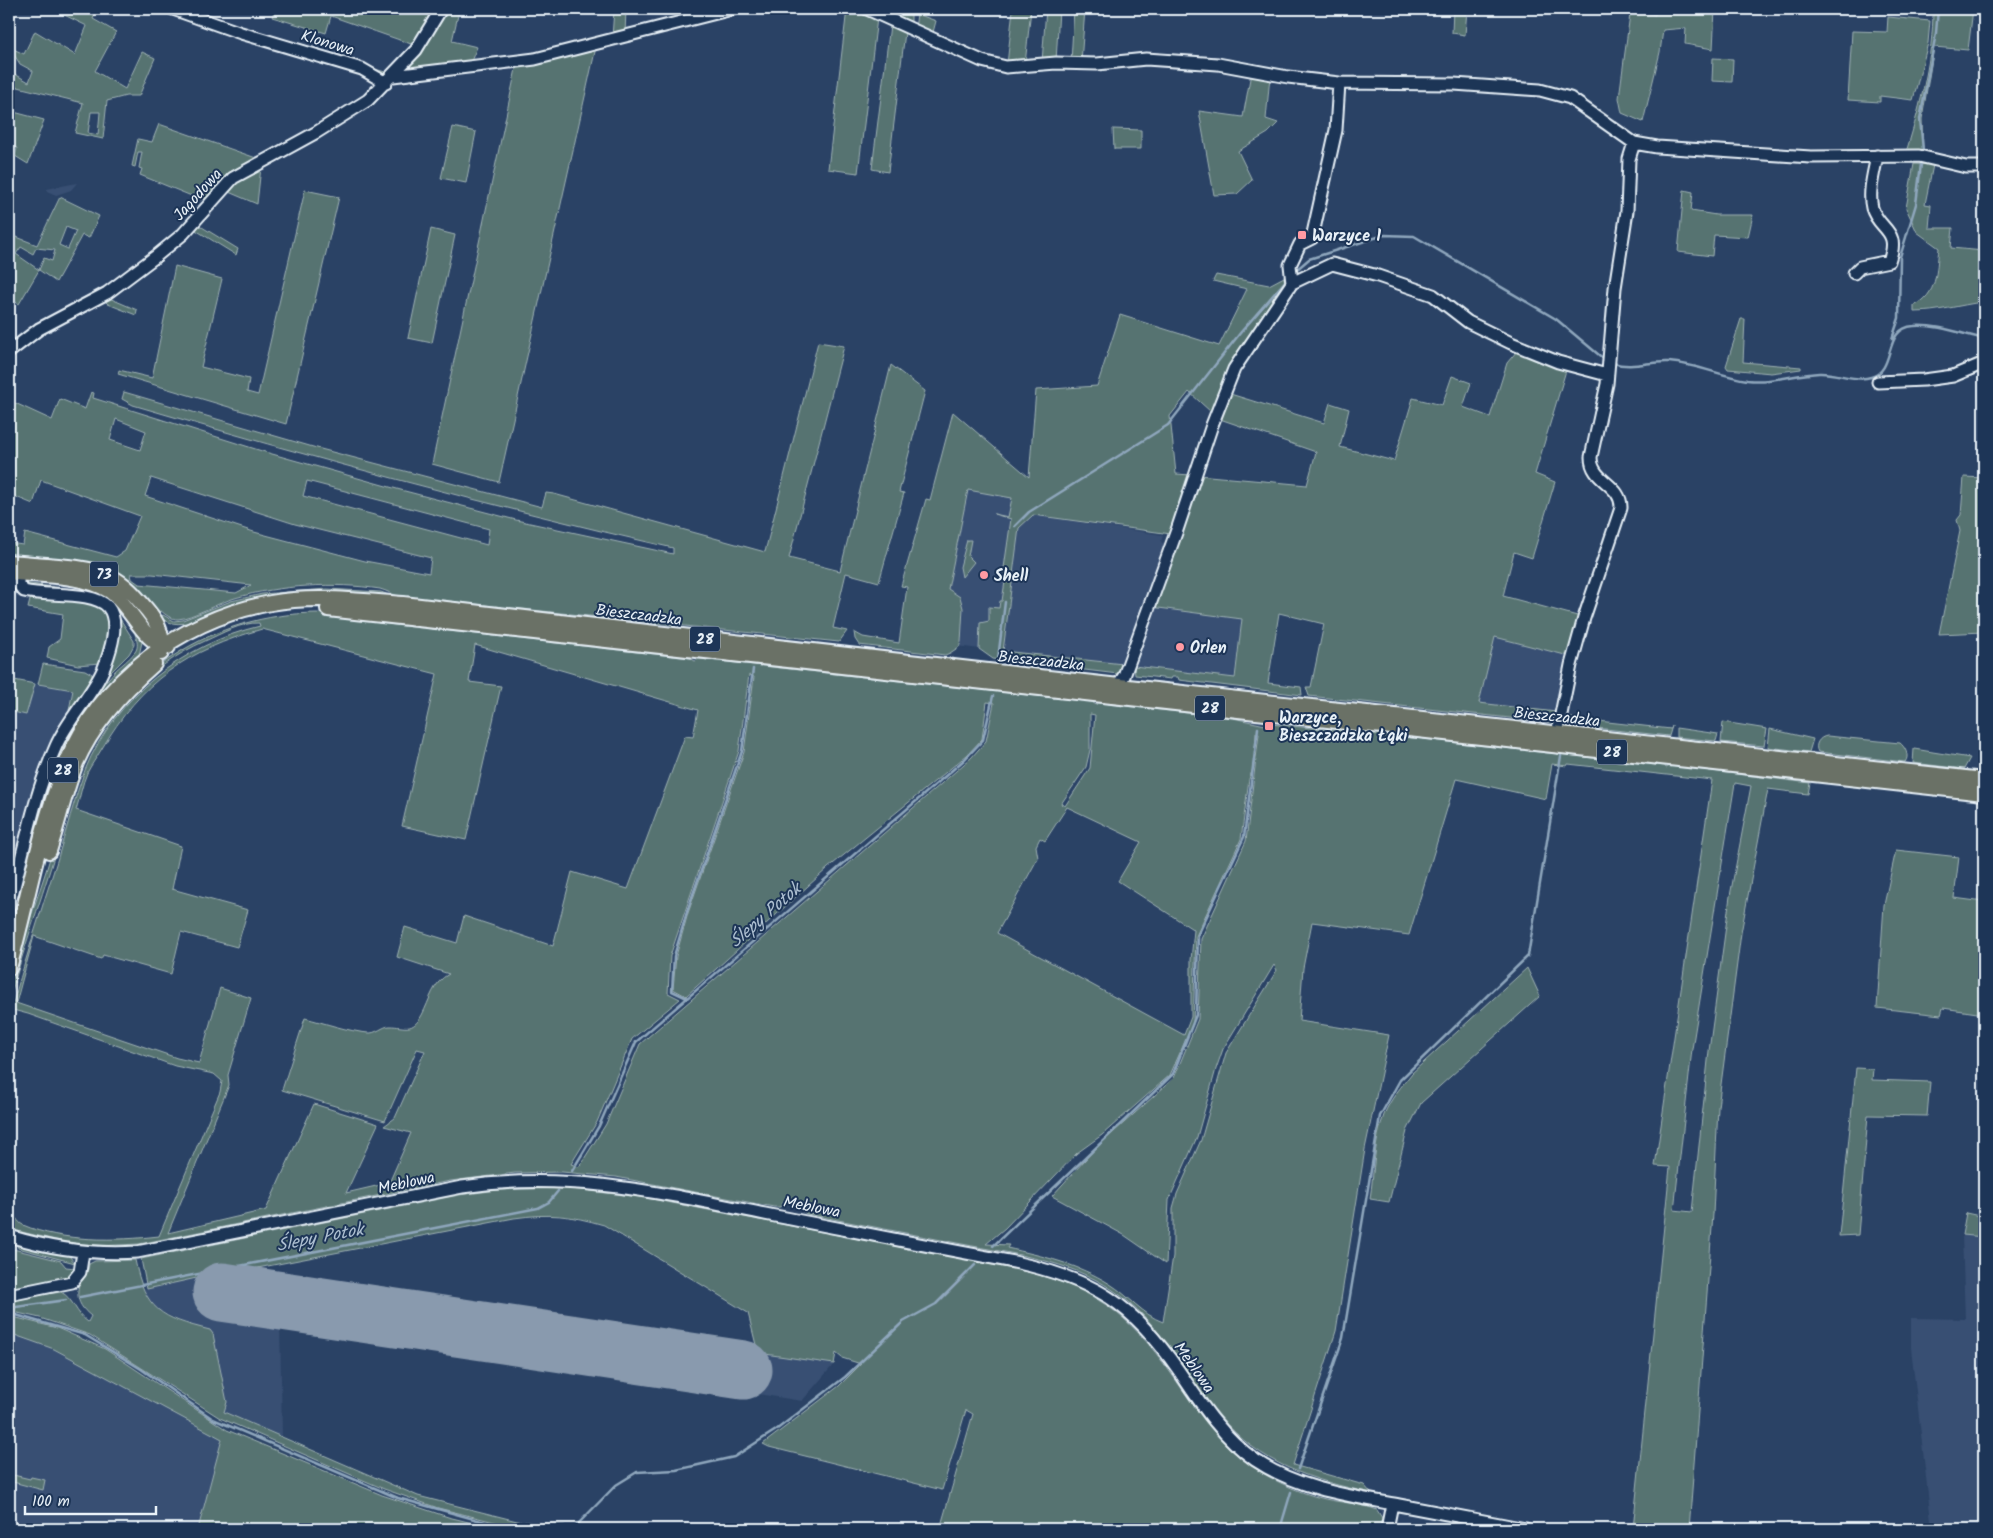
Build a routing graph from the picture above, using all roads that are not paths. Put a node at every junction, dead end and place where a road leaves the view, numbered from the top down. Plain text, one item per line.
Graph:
1 (173, 9) edge
2 (442, 9) edge
3 (732, 9) edge
4 (866, 9) edge
5 (389, 80) junction
6 (1339, 83) junction
7 (1634, 143) junction
8 (1877, 156) junction
9 (1984, 167) edge
10 (1854, 273) dead end
11 (1292, 278) junction
12 (9, 352) edge
13 (1984, 363) edge
14 (1608, 366) junction
15 (1878, 382) dead end
16 (9, 562) edge
17 (13, 573) edge
18 (154, 618) junction
19 (203, 624) junction
20 (142, 628) junction
21 (165, 651) junction
22 (138, 665) junction
23 (1123, 683) junction
24 (1096, 695) junction
25 (1144, 701) junction
26 (1557, 734) junction
27 (1984, 780) edge
28 (1984, 794) edge
29 (9, 906) edge
30 (16, 941) junction
31 (9, 968) edge
32 (9, 1236) edge
33 (83, 1252) junction
34 (9, 1295) edge
35 (1392, 1504) junction
36 (1386, 1529) edge
37 (1526, 1529) edge

1 - 5 street, Klonowa
2 - 5 street, Jagodowa
3 - 5 street
4 - 6 street
5 - 12 street, Jagodowa
6 - 7 street
6 - 11 street
7 - 8 street
7 - 14 street
8 - 9 street
8 - 10 street
11 - 14 street
11 - 23 street
13 - 15 street
14 - 26 street
16 - 18 main road, 73
17 - 20 main road, 73
17 - 29 street
18 - 19 main road
18 - 21 main road, 73
19 - 21 main road, Bieszczadzka / 28
19 - 23 main road, Bieszczadzka / 28
20 - 21 main road, 73
20 - 22 main road
21 - 22 main road, 28
21 - 24 main road, Bieszczadzka / 28
21 - 30 main road, 28
22 - 30 main road, 28
23 - 24 street, Bieszczadzka
23 - 25 street, Bieszczadzka
23 - 26 main road, Bieszczadzka / 28
24 - 25 main road, Bieszczadzka / 28
25 - 28 main road, Bieszczadzka / 28
26 - 27 main road, Bieszczadzka / 28
30 - 31 main road, 28
32 - 33 street, Meblowa
33 - 34 street
33 - 35 street, Meblowa
35 - 36 street
35 - 37 street, Meblowa

